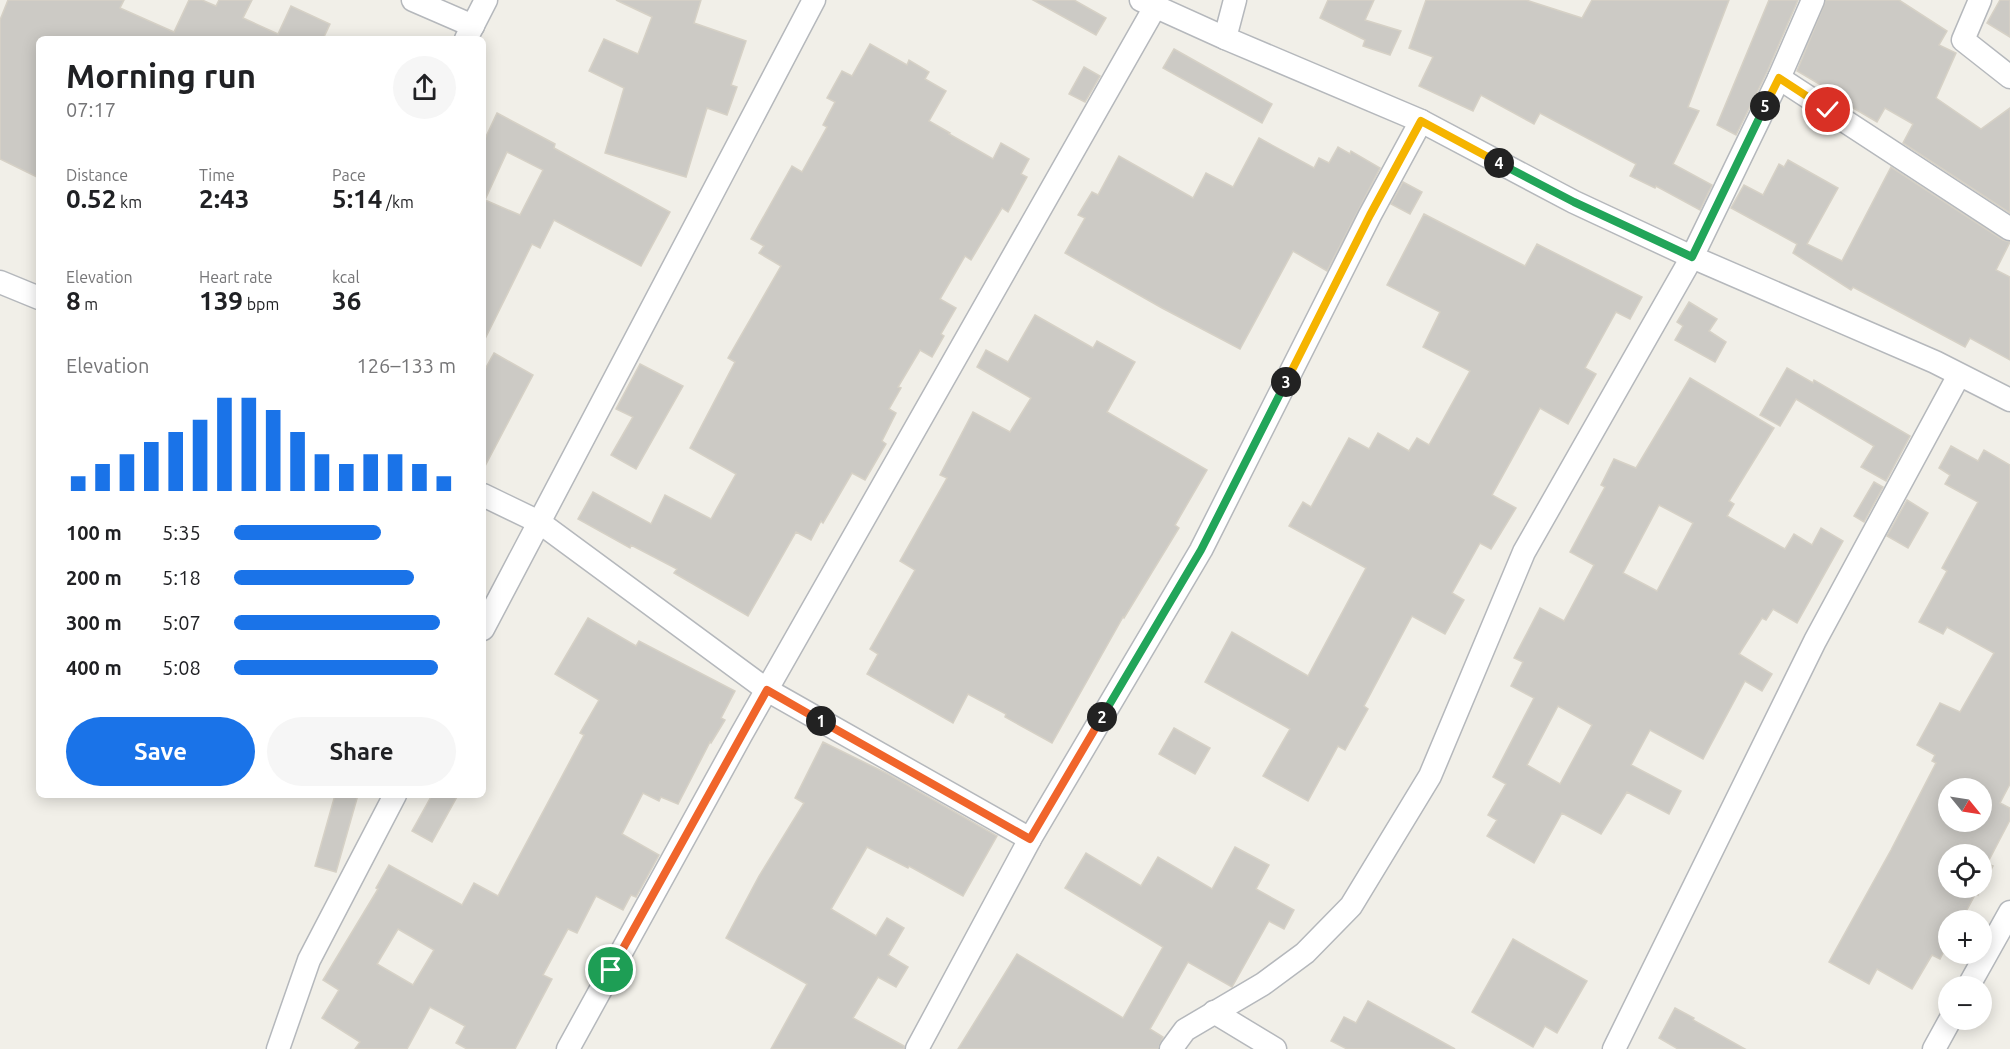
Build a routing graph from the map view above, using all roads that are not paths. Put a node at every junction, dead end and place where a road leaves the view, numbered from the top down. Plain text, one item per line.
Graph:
1 (413, 0) edge
2 (486, 0) edge
3 (814, 0) edge
4 (1235, 0) edge
5 (1813, 0) edge
6 (1980, 0) edge
7 (1148, 3) edge
8 (470, 33) edge
9 (1225, 38) junction
10 (2010, 77) edge
11 (1779, 78) junction
12 (1421, 121) junction
13 (2010, 229) edge
14 (1692, 257) junction
15 (0, 282) edge
16 (36, 297) edge
17 (1959, 375) junction
18 (2010, 400) edge
19 (486, 496) edge
20 (539, 522) junction
21 (486, 623) edge
22 (767, 690) junction
23 (393, 798) edge
24 (1030, 839) junction
25 (2010, 912) edge
26 (1974, 976) edge
27 (1214, 1012) junction
28 (1944, 1030) edge
29 (279, 1049) edge
30 (568, 1049) edge
31 (917, 1049) edge
32 (1171, 1049) edge
33 (1275, 1049) edge
34 (1614, 1049) edge
35 (1934, 1049) edge

1 - 8 street
2 - 8 street
3 - 20 street
4 - 9 street
5 - 11 street
6 - 10 street
7 - 9 street
7 - 22 street
9 - 12 street
11 - 13 street
11 - 14 street
12 - 14 street
12 - 24 street
14 - 17 street
14 - 27 street
15 - 16 street
17 - 18 street
17 - 34 street
19 - 20 street
20 - 21 street
20 - 22 street
22 - 24 street
22 - 30 street
23 - 29 street
24 - 31 street
25 - 26 street
27 - 32 street
27 - 33 street
28 - 35 street

